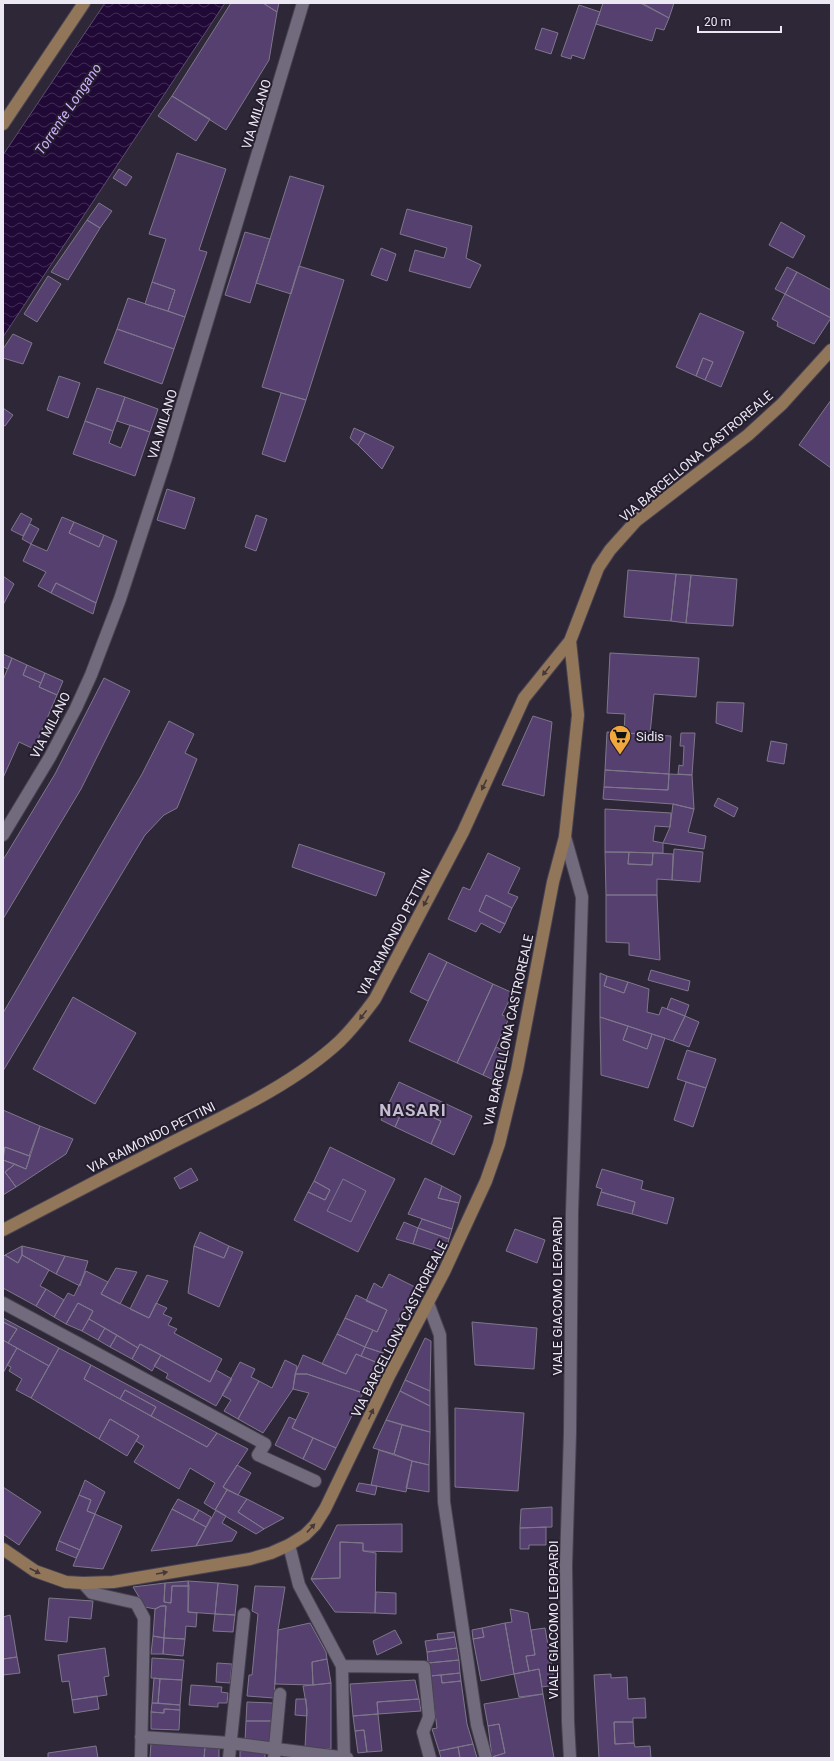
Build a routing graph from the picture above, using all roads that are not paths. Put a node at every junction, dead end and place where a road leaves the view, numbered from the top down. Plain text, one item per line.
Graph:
1 (84, 3) edge
2 (303, 3) edge
3 (3, 124) edge
4 (831, 350) edge
5 (570, 641) junction
6 (3, 835) edge
7 (565, 837) junction
8 (3, 1230) edge
9 (3, 1303) edge
10 (428, 1303) junction
11 (315, 1481) dead end
12 (289, 1545) junction
13 (3, 1549) edge
14 (84, 1583) junction
15 (244, 1614) dead end
16 (342, 1666) junction
17 (280, 1694) dead end
18 (141, 1737) junction
19 (230, 1743) junction
20 (274, 1754) edge
21 (141, 1758) edge
22 (228, 1758) edge
23 (346, 1758) edge
24 (430, 1758) edge
25 (486, 1758) edge
26 (570, 1758) edge

1 - 3 street
2 - 6 street, VIA MILANO
4 - 5 street, VIA BARCELLONA CASTROREALE
5 - 7 street, VIA BARCELLONA CASTROREALE
5 -> 8 street, VIA RAIMONDO PETTINI
7 - 10 street, VIA BARCELLONA CASTROREALE
7 - 26 street, VIALE GIACOMO LEOPARDI
9 - 11 street
12 -> 10 street, VIA BARCELLONA CASTROREALE
10 - 25 street
14 -> 12 street, VIA BARCELLONA CASTROREALE
12 - 16 street
13 -> 14 street, VIA BARCELLONA CASTROREALE
14 - 18 street
15 - 19 street
16 - 23 street
16 - 24 street
17 - 20 street
18 - 19 street
18 - 21 street
19 - 20 street
19 - 22 street
20 - 23 street

